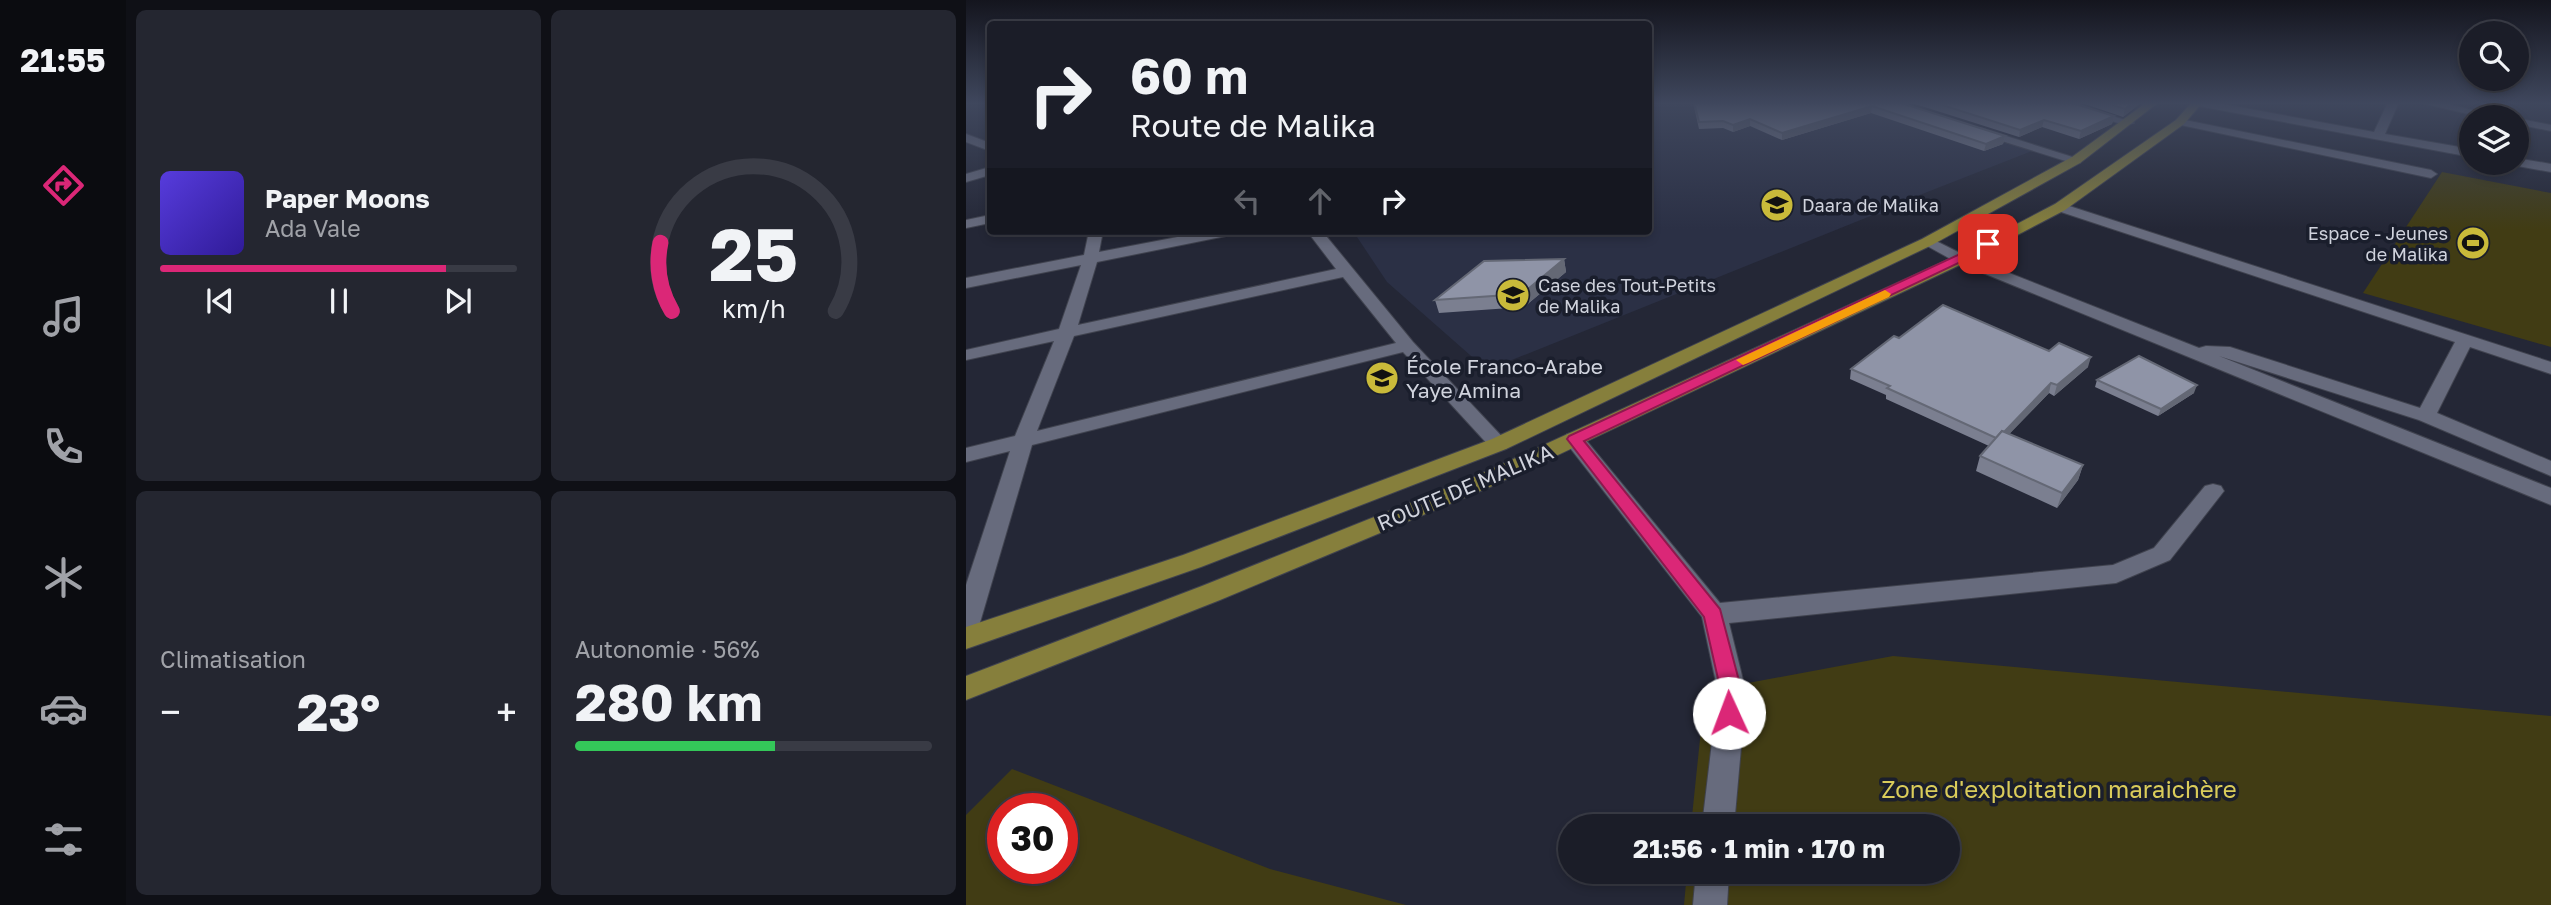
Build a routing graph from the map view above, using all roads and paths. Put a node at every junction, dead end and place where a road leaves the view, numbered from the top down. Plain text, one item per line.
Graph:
1 (2025, 144) edge
2 (2098, 144) edge
3 (2149, 144) edge
4 (2287, 144) edge
5 (2423, 144) edge
6 (2459, 151) edge
7 (2076, 160) junction
8 (2529, 164) edge
9 (2551, 168) edge
10 (987, 172) edge
11 (2431, 174) dead end
12 (966, 178) edge
13 (2060, 207) junction
14 (987, 220) edge
15 (966, 224) edge
16 (1096, 235) edge
17 (1211, 235) edge
18 (1317, 235) edge
19 (1927, 242) junction
20 (1093, 258) junction
21 (1961, 258) junction
22 (1347, 271) junction
23 (966, 283) edge
24 (1067, 332) junction
25 (2465, 340) junction
26 (1408, 346) junction
27 (966, 355) edge
28 (2218, 363) junction
29 (2551, 368) edge
30 (2426, 416) junction
31 (1574, 439) junction
32 (1023, 441) junction
33 (1499, 444) junction
34 (966, 455) edge
35 (2551, 469) edge
36 (2213, 491) dead end
37 (2551, 497) edge
38 (1713, 614) junction
39 (966, 626) edge
40 (966, 638) edge
41 (966, 688) edge
42 (1719, 814) edge
43 (1712, 884) edge
44 (1710, 905) edge

1 - 7 street
2 - 7 main road, ROUTE DE MALIKA
3 - 13 main road, ROUTE DE MALIKA
4 - 11 street
5 - 6 street
7 - 19 main road, ROUTE DE MALIKA
8 - 9 street
10 - 12 street
13 - 21 main road, ROUTE DE MALIKA
13 - 25 street
14 - 15 street
16 - 20 street
17 - 20 street
18 - 22 street
19 - 21 street
19 - 33 main road, ROUTE DE MALIKA
20 - 23 street
20 - 24 street
21 - 28 street
21 - 31 main road, ROUTE DE MALIKA
22 - 24 street
22 - 26 street
24 - 27 street
24 - 32 street
25 - 29 street
25 - 30 street
26 - 32 street
26 - 33 street
28 - 30 street
28 - 37 street
30 - 35 street
31 - 38 street
31 - 41 main road, ROUTE DE MALIKA
32 - 34 street
32 - 39 street
33 - 40 main road, ROUTE DE MALIKA
36 - 38 street
38 - 42 street
43 - 44 street

